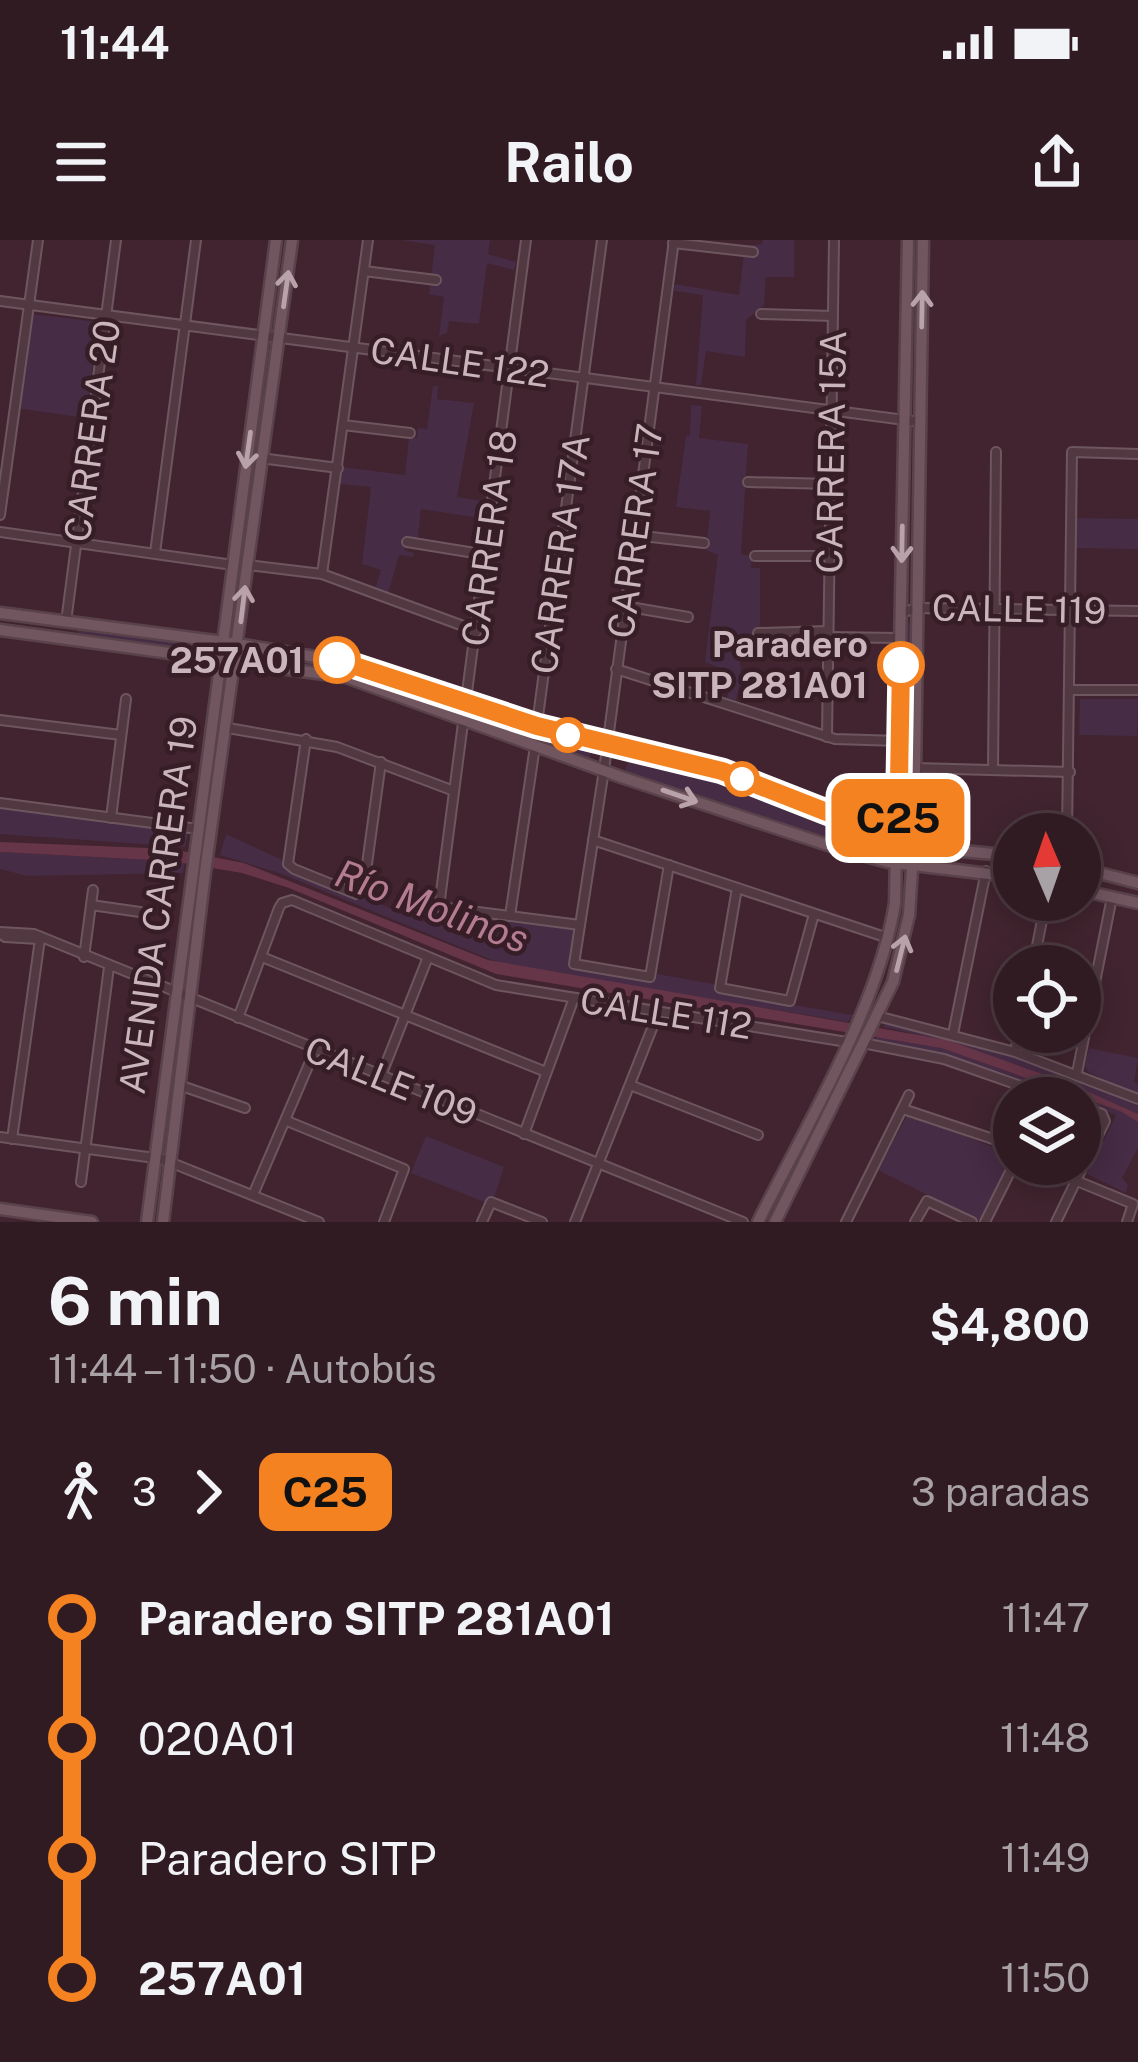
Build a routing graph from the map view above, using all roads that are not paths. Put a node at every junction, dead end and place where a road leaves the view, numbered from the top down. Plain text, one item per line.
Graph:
1 (38, 240) edge
2 (116, 240) edge
3 (196, 240) edge
4 (276, 240) edge
5 (292, 240) edge
6 (368, 240) edge
7 (526, 240) edge
8 (602, 240) edge
9 (834, 240) edge
10 (908, 240) edge
11 (923, 240) edge
12 (673, 241) edge
13 (753, 252) dead end
14 (364, 271) junction
15 (436, 280) dead end
16 (0, 301) edge
17 (30, 305) junction
18 (761, 314) dead end
19 (107, 315) junction
20 (833, 316) junction
21 (185, 325) junction
22 (263, 336) junction
23 (279, 338) junction
24 (353, 347) junction
25 (512, 368) junction
26 (583, 380) junction
27 (654, 389) junction
28 (832, 410) junction
29 (905, 420) junction
30 (920, 422) junction
31 (343, 425) junction
32 (410, 433) dead end
33 (996, 452) dead end
34 (1138, 454) edge
35 (268, 459) dead end
36 (338, 468) junction
37 (748, 482) dead end
38 (831, 484) junction
39 (0, 515) edge
40 (0, 532) edge
41 (634, 535) junction
42 (407, 542) dead end
43 (77, 543) junction
44 (704, 543) dead end
45 (155, 553) junction
46 (487, 555) junction
47 (755, 556) dead end
48 (830, 556) junction
49 (233, 565) junction
50 (248, 565) junction
51 (322, 574) junction
52 (624, 606) junction
53 (917, 608) junction
54 (994, 609) junction
55 (1071, 610) junction
56 (1138, 610) edge
57 (0, 613) edge
58 (901, 613) junction
59 (688, 617) dead end
60 (66, 622) junction
61 (0, 630) edge
62 (477, 631) junction
63 (15, 632) junction
64 (758, 633) dead end
65 (828, 634) junction
66 (901, 638) junction
67 (224, 641) junction
68 (238, 644) junction
69 (221, 657) junction
70 (236, 659) junction
71 (616, 669) junction
72 (1071, 689) junction
73 (1138, 691) edge
74 (126, 699) dead end
75 (467, 701) junction
76 (465, 719) junction
77 (0, 720) edge
78 (537, 726) junction
79 (228, 728) junction
80 (122, 735) junction
81 (826, 737) junction
82 (306, 739) junction
83 (901, 741) junction
84 (607, 745) junction
85 (535, 746) junction
86 (381, 762) junction
87 (915, 769) junction
88 (604, 770) junction
89 (993, 770) junction
90 (1070, 772) junction
91 (454, 791) junction
92 (0, 803) edge
93 (1067, 813) edge
94 (111, 818) junction
95 (198, 829) junction
96 (593, 840) junction
97 (898, 840) junction
98 (914, 844) junction
99 (993, 853) edge
100 (897, 862) junction
101 (913, 864) junction
102 (668, 865) junction
103 (986, 872) junction
104 (993, 873) edge
105 (1101, 873) edge
106 (1138, 883) edge
107 (737, 888) junction
108 (93, 890) dead end
109 (1101, 895) edge
110 (1112, 897) junction
111 (1138, 902) edge
112 (91, 905) junction
113 (140, 912) dead end
114 (814, 914) junction
115 (510, 916) junction
116 (580, 925) junction
117 (0, 933) edge
118 (40, 939) junction
119 (889, 939) junction
120 (84, 957) junction
121 (262, 957) junction
122 (428, 957) junction
123 (574, 964) joint
124 (110, 967) junction
125 (175, 992) junction
126 (190, 998) junction
127 (574, 998) junction
128 (659, 1011) junction
129 (404, 1015) junction
130 (238, 1018) junction
131 (876, 1018) junction
132 (953, 1034) junction
133 (849, 1038) junction
134 (865, 1040) junction
135 (993, 1046) edge
136 (315, 1050) junction
137 (1018, 1053) edge
138 (546, 1072) junction
139 (1077, 1073) junction
140 (381, 1076) junction
141 (994, 1077) edge
142 (179, 1085) junction
143 (630, 1085) junction
144 (910, 1095) dead end
145 (1138, 1100) edge
146 (245, 1108) dead end
147 (814, 1109) junction
148 (903, 1109) junction
149 (827, 1116) junction
150 (287, 1121) junction
151 (524, 1135) junction
152 (758, 1135) dead end
153 (0, 1137) edge
154 (12, 1139) junction
155 (993, 1139) edge
156 (83, 1148) junction
157 (154, 1158) junction
158 (170, 1162) junction
159 (597, 1162) junction
160 (81, 1182) dead end
161 (1004, 1185) edge
162 (1075, 1185) edge
163 (1086, 1185) edge
164 (253, 1195) junction
165 (0, 1209) edge
166 (92, 1222) edge
167 (147, 1222) edge
168 (163, 1222) edge
169 (319, 1222) edge
170 (384, 1222) edge
171 (482, 1222) edge
172 (542, 1222) edge
173 (575, 1222) edge
174 (743, 1222) edge
175 (758, 1222) edge
176 (775, 1222) edge
177 (846, 1222) edge
178 (915, 1222) edge
179 (973, 1222) edge
180 (985, 1222) edge
181 (1056, 1222) edge
182 (1126, 1222) edge

1 - 17 street
2 - 19 street, CARRERA 20
3 - 21 street
4 - 22 main road, AVENIDA CARRERA 19
23 -> 5 main road, AVENIDA CARRERA 19
6 - 14 street
7 - 25 street, CARRERA 18
8 - 26 street, CARRERA 17A
9 - 20 street, CARRERA 15A
10 - 29 main road
30 -> 11 main road
12 - 13 street
12 - 27 street, CARRERA 17
14 - 15 street
14 - 24 street
16 - 17 street, CALLE 122
17 - 19 street, CALLE 122
17 - 39 street
18 - 20 street
19 - 21 street, CALLE 122
19 - 43 street, CARRERA 20
20 - 28 street, CARRERA 15A
21 - 22 street, CALLE 122
21 - 45 street
22 - 23 street, CALLE 122
22 -> 49 main road, AVENIDA CARRERA 19
23 - 24 street, CALLE 122
23 - 50 main road, AVENIDA CARRERA 19
24 - 25 street, CALLE 122
24 - 31 street
25 - 26 street, CALLE 122
25 - 46 street, CARRERA 18
26 - 27 street, CALLE 122
26 - 78 street, CARRERA 17A
27 - 28 street, CALLE 122
27 - 41 street, CARRERA 17
28 - 29 street, CALLE 122
28 - 38 street, CARRERA 15A
29 - 30 street, CALLE 122
29 -> 58 main road
30 - 53 main road
31 - 32 street
31 - 36 street
33 - 54 street
34 - 55 street
35 - 36 street
36 - 51 street
37 - 38 street
38 - 48 street, CARRERA 15A
40 - 43 street
41 - 44 street
41 - 52 street, CARRERA 17
42 - 46 street
43 - 45 street
43 - 60 street, CARRERA 20
45 - 49 street
46 - 62 street, CARRERA 18
47 - 48 street
48 - 65 street, CARRERA 15A
49 - 67 main road, AVENIDA CARRERA 19
50 - 51 street
68 -> 50 main road, AVENIDA CARRERA 19
51 - 62 street
52 - 59 street
52 - 71 street, CARRERA 17
53 - 54 street, CALLE 119
53 - 58 street, CALLE 119
53 - 87 main road
54 - 55 street, CALLE 119
54 - 89 street
55 - 56 street, CALLE 119
55 - 72 street
57 - 60 main road
58 - 66 main road
60 - 63 main road
60 - 67 main road
61 - 63 main road
62 - 75 street, CARRERA 18
63 - 69 main road
64 - 65 street
65 - 66 street
65 - 81 street, CARRERA 15A
66 - 83 main road
67 - 68 main road
67 - 69 main road, AVENIDA CARRERA 19
68 - 70 main road, AVENIDA CARRERA 19
68 - 75 main road
69 - 70 main road
69 - 95 main road, AVENIDA CARRERA 19
70 - 76 main road
70 - 79 main road, AVENIDA CARRERA 19
71 - 81 street
71 - 84 street, CARRERA 17
72 - 73 street
72 - 90 street
74 - 80 street
75 - 76 street, CARRERA 18
75 - 78 main road
76 - 85 main road
76 - 91 street, CARRERA 18
77 - 80 street
78 - 84 main road
79 - 82 street
79 - 126 main road, AVENIDA CARRERA 19
80 - 94 street
81 - 83 street
82 - 86 street
82 - 86 street
83 - 97 main road
84 - 88 street, CARRERA 17
84 - 97 main road
85 - 88 main road
85 - 115 street
86 - 91 street
87 - 89 street
87 - 98 main road
88 - 96 street, CARRERA 17
88 -> 100 main road
89 - 90 street
90 - 93 street
91 - 115 street, CARRERA 18
92 - 94 street
94 - 95 street
95 - 125 main road, AVENIDA CARRERA 19
96 - 102 street
96 - 116 street, CARRERA 17
97 - 98 main road
97 - 100 main road
98 - 99 main road
98 - 101 main road
100 - 101 main road
100 - 119 main road
101 - 103 main road
131 -> 101 main road
102 - 107 street
102 - 123 street, CALLE 112
103 - 104 main road
103 - 132 street
105 - 106 main road
107 - 114 street
107 - 114 street, CALLE 112
108 - 112 street
109 - 110 main road
110 - 111 main road
110 - 139 street
112 - 113 street
112 - 120 street
114 - 119 street
115 - 116 street
116 - 123 street, CARRERA 17
117 - 118 street, CALLE 109
118 - 120 street, CALLE 109
118 - 154 street
119 - 133 main road
120 - 124 street, CALLE 109
121 - 122 street, CALLE 112
121 - 129 street
121 - 130 street
122 - 127 street, CALLE 112
122 - 129 street
124 - 125 street, CALLE 109
124 - 156 street
125 - 126 street, CALLE 109
125 - 157 main road, AVENIDA CARRERA 19
126 - 130 street, CALLE 109
126 - 142 main road, AVENIDA CARRERA 19
127 - 128 street, CALLE 112
127 - 138 street
128 - 133 street, CALLE 112
128 - 143 street
129 - 138 street
129 - 140 street
130 - 136 street, CALLE 109
131 - 132 street
131 - 134 main road
132 - 135 street
133 - 147 main road
134 - 141 street
134 - 149 main road
136 - 140 street, CALLE 109
136 - 150 street
137 - 139 street
138 - 151 street
139 - 145 street
140 - 151 street, CALLE 109
142 - 146 street
142 - 158 main road, AVENIDA CARRERA 19
143 - 152 street
143 - 159 street
144 - 148 street
147 - 149 main road
147 - 175 main road
148 - 155 street
148 - 177 street
149 - 176 main road
150 - 164 street
150 - 170 street
151 - 159 street, CALLE 109
153 - 154 street
154 - 156 street
156 - 157 street
156 - 160 street
157 - 158 street
157 - 167 main road, AVENIDA CARRERA 19
158 - 164 street
158 - 168 main road, AVENIDA CARRERA 19
159 - 173 street
159 - 174 street, CALLE 109
161 - 180 street
162 - 181 street
163 - 182 street
164 - 169 street
165 - 166 main road
171 - 172 street
178 - 179 street

